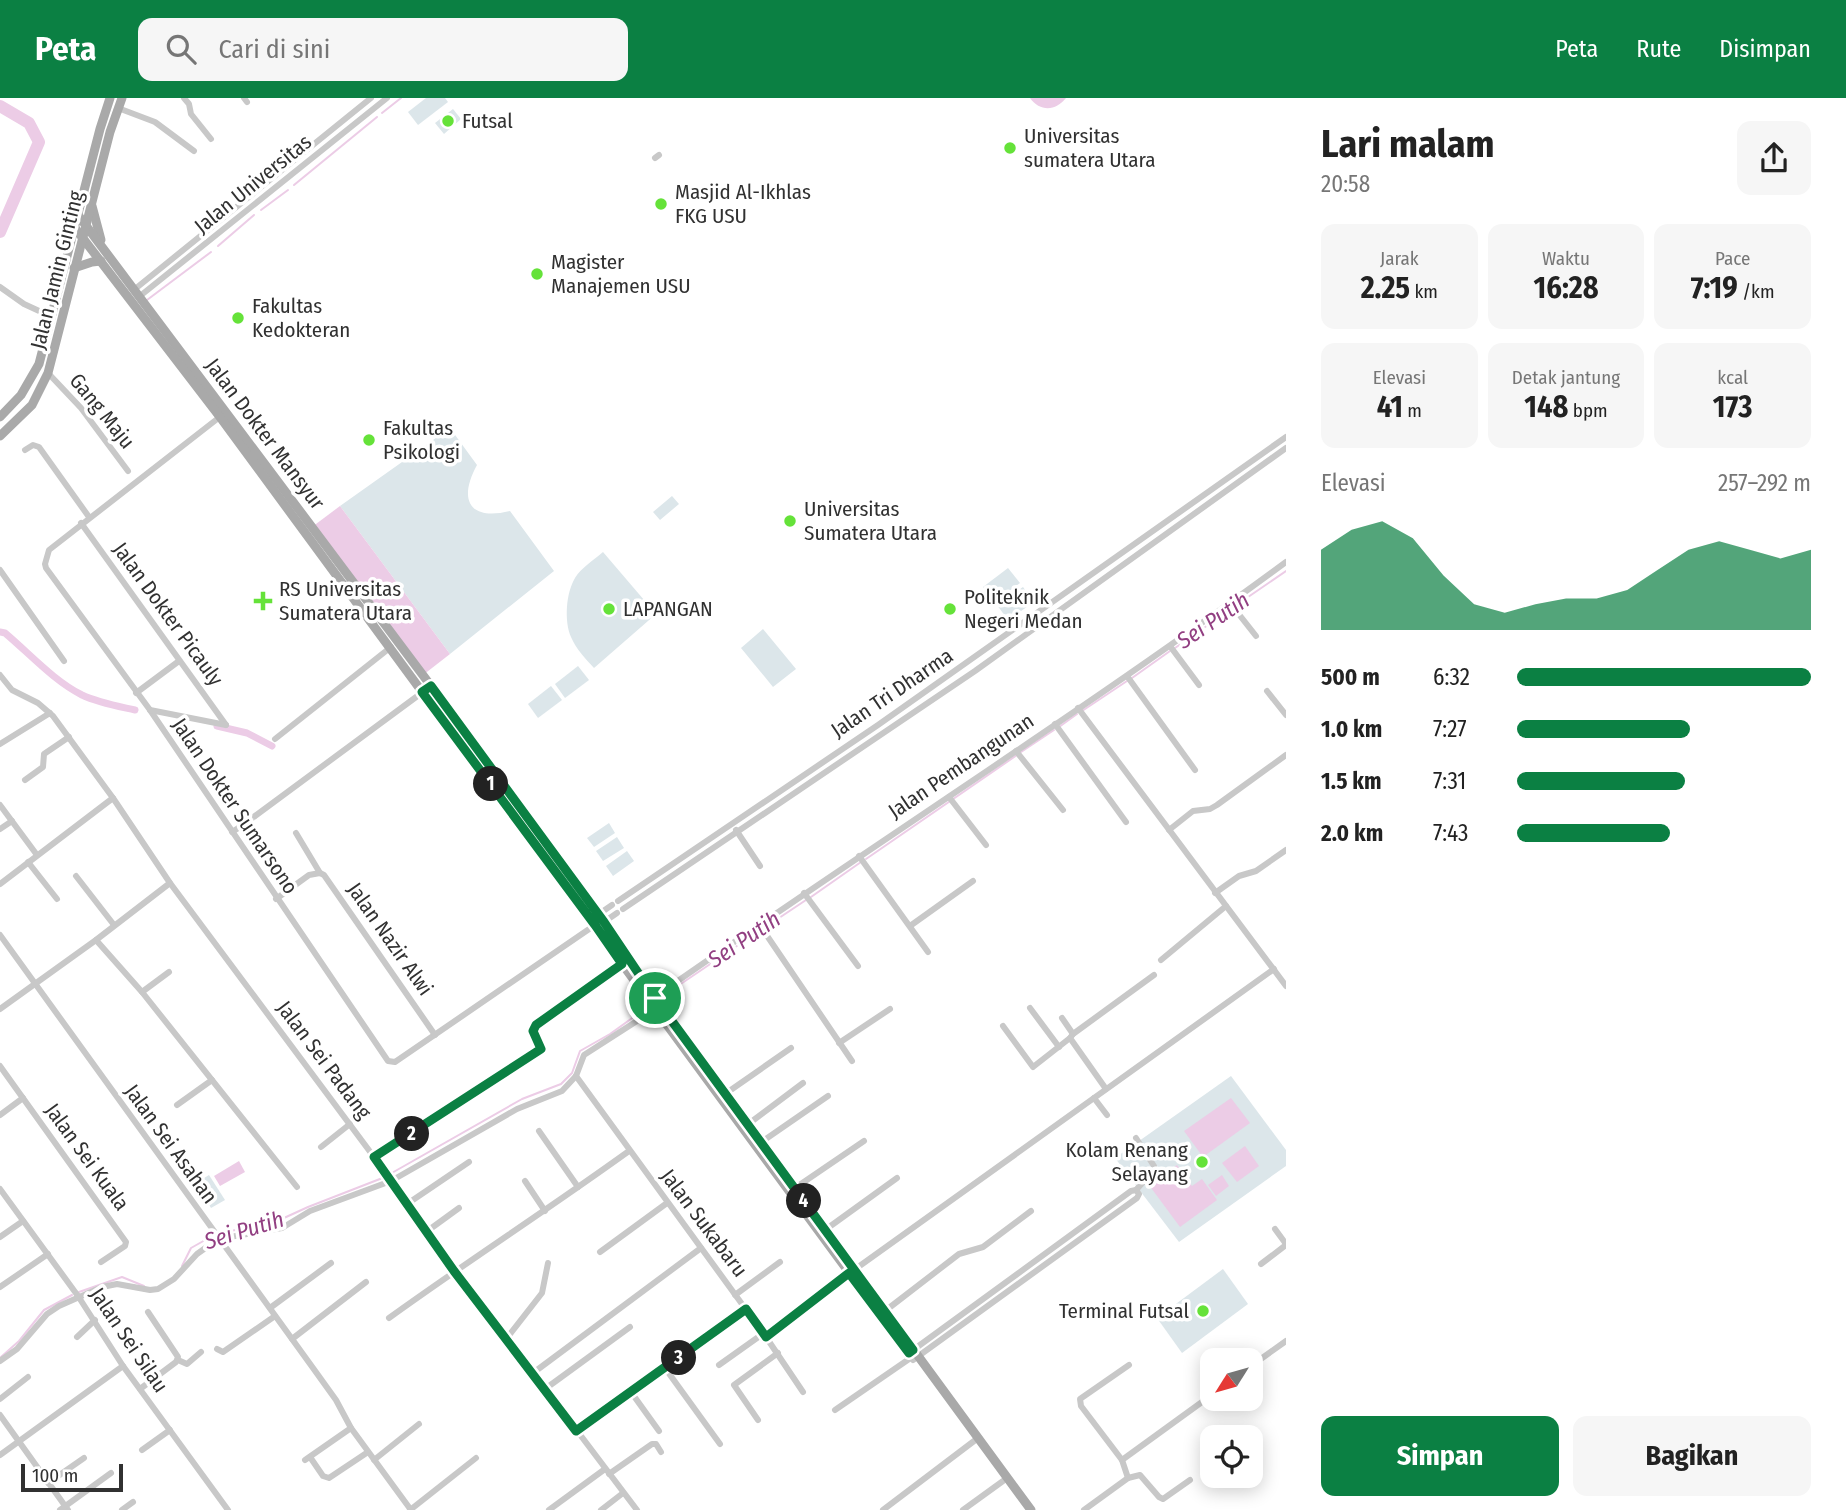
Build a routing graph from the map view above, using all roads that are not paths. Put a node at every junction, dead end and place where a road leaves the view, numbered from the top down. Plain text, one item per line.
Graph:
1 (110, 98) edge
2 (184, 98) edge
3 (370, 98) edge
4 (387, 98) edge
5 (120, 103) edge
6 (211, 139) dead end
7 (319, 139) junction
8 (326, 148) junction
9 (194, 151) dead end
10 (247, 198) junction
11 (91, 204) junction
12 (253, 206) junction
13 (78, 215) junction
14 (86, 223) junction
15 (75, 228) junction
16 (83, 237) junction
17 (103, 246) junction
18 (101, 261) junction
19 (74, 268) junction
20 (0, 286) edge
21 (138, 293) junction
22 (51, 316) junction
23 (48, 373) junction
24 (223, 414) junction
25 (0, 417) edge
26 (0, 436) edge
27 (1286, 438) edge
28 (1286, 448) edge
29 (25, 450) dead end
30 (128, 471) dead end
31 (1216, 488) junction
32 (1221, 495) junction
33 (89, 517) junction
34 (81, 523) junction
35 (308, 530) junction
36 (1286, 562) edge
37 (0, 570) edge
38 (1233, 606) junction
39 (1256, 636) dead end
40 (398, 641) junction
41 (389, 648) junction
42 (1172, 648) junction
43 (64, 661) dead end
44 (179, 661) junction
45 (0, 675) edge
46 (423, 675) junction
47 (1128, 678) junction
48 (414, 681) junction
49 (1199, 685) dead end
50 (431, 686) junction
51 (1267, 691) dead end
52 (136, 692) junction
53 (422, 692) junction
54 (150, 710) junction
55 (1080, 711) junction
56 (50, 713) junction
57 (1286, 715) edge
58 (1056, 726) junction
59 (69, 737) junction
60 (275, 739) dead end
61 (0, 744) edge
62 (1017, 753) junction
63 (1286, 755) edge
64 (1195, 770) dead end
65 (25, 780) dead end
66 (113, 798) junction
67 (950, 799) junction
68 (0, 805) edge
69 (1063, 810) dead end
70 (255, 816) tunnel mouth
71 (12, 821) junction
72 (1126, 822) dead end
73 (731, 823) junction
74 (243, 825) tunnel mouth
75 (0, 829) edge
76 (1169, 830) junction
77 (737, 831) junction
78 (232, 832) junction
79 (296, 833) dead end
80 (986, 845) dead end
81 (695, 847) junction
82 (1283, 852) edge
83 (37, 855) junction
84 (701, 856) junction
85 (861, 860) junction
86 (28, 862) junction
87 (1286, 862) edge
88 (760, 866) dead end
89 (320, 873) junction
90 (76, 876) dead end
91 (972, 881) dead end
92 (170, 883) junction
93 (0, 884) edge
94 (1215, 893) junction
95 (807, 897) junction
96 (57, 899) dead end
97 (276, 899) junction
98 (1226, 906) junction
99 (599, 920) junction
100 (114, 925) junction
101 (910, 926) junction
102 (761, 928) junction
103 (0, 935) edge
104 (96, 940) junction
105 (928, 952) dead end
106 (1161, 960) dead end
107 (622, 964) junction
108 (858, 966) dead end
109 (1274, 968) junction
110 (169, 972) dead end
111 (1154, 975) dead end
112 (36, 984) junction
113 (1286, 986) edge
114 (142, 992) junction
115 (654, 1003) junction
116 (1031, 1008) dead end
117 (0, 1009) edge
118 (890, 1009) dead end
119 (1062, 1018) dead end
120 (1003, 1026) dead end
121 (435, 1035) junction
122 (1072, 1036) junction
123 (839, 1043) junction
124 (1059, 1047) junction
125 (791, 1048) dead end
126 (852, 1061) dead end
127 (1, 1070) edge
128 (576, 1076) junction
129 (212, 1080) junction
130 (803, 1083) dead end
131 (1106, 1089) junction
132 (725, 1094) junction
133 (828, 1096) dead end
134 (23, 1098) junction
135 (1094, 1098) junction
136 (177, 1105) dead end
137 (0, 1115) edge
138 (1107, 1115) dead end
139 (350, 1124) junction
140 (747, 1125) junction
141 (539, 1131) dead end
142 (1136, 1138) dead end
143 (863, 1141) dead end
144 (760, 1143) junction
145 (321, 1147) dead end
146 (629, 1151) junction
147 (374, 1157) junction
148 (469, 1162) dead end
149 (388, 1177) junction
150 (897, 1178) dead end
151 (525, 1181) dead end
152 (297, 1187) dead end
153 (578, 1187) junction
154 (795, 1188) junction
155 (0, 1189) edge
156 (1136, 1190) junction
157 (667, 1203) junction
158 (407, 1204) junction
159 (459, 1208) dead end
160 (1031, 1210) dead end
161 (545, 1211) junction
162 (23, 1221) junction
163 (1088, 1224) junction
164 (1275, 1229) dead end
165 (825, 1230) junction
166 (1093, 1231) junction
167 (426, 1232) junction
168 (215, 1235) junction
169 (0, 1237) edge
170 (1286, 1244) edge
171 (701, 1248) junction
172 (600, 1251) dead end
173 (48, 1254) junction
174 (101, 1262) dead end
175 (780, 1262) dead end
176 (1035, 1262) junction
177 (331, 1263) dead end
178 (548, 1263) dead end
179 (1261, 1264) dead end
180 (1040, 1269) junction
181 (454, 1271) junction
182 (852, 1271) junction
183 (366, 1282) dead end
184 (0, 1287) edge
185 (735, 1295) junction
186 (79, 1297) junction
187 (987, 1297) junction
188 (992, 1304) junction
189 (270, 1308) junction
190 (746, 1309) junction
191 (885, 1311) junction
192 (148, 1312) dead end
193 (275, 1316) junction
194 (390, 1318) dead end
195 (95, 1320) junction
196 (630, 1327) dead end
197 (945, 1327) junction
198 (950, 1334) junction
199 (765, 1335) junction
200 (77, 1337) dead end
201 (507, 1338) junction
202 (292, 1339) junction
203 (1286, 1341) edge
204 (217, 1349) dead end
205 (201, 1352) dead end
206 (778, 1353) junction
207 (913, 1355) junction
208 (1264, 1357) edge
209 (178, 1360) junction
210 (0, 1362) edge
211 (719, 1365) dead end
212 (1129, 1365) dead end
213 (123, 1366) junction
214 (665, 1368) junction
215 (533, 1373) junction
216 (28, 1377) dead end
217 (140, 1389) junction
218 (545, 1389) junction
219 (631, 1392) junction
220 (803, 1392) dead end
221 (0, 1399) edge
222 (1200, 1403) edge
223 (835, 1410) dead end
224 (0, 1415) edge
225 (758, 1420) dead end
226 (419, 1424) dead end
227 (351, 1428) junction
228 (170, 1430) junction
229 (576, 1431) junction
230 (659, 1431) dead end
231 (976, 1440) junction
232 (19, 1443) junction
233 (720, 1444) dead end
234 (142, 1450) dead end
235 (662, 1451) dead end
236 (368, 1452) junction
237 (0, 1455) edge
238 (84, 1458) dead end
239 (476, 1458) dead end
240 (374, 1460) junction
241 (1122, 1460) junction
242 (607, 1472) junction
243 (111, 1473) dead end
244 (1128, 1478) junction
245 (1191, 1479) dead end
246 (1003, 1481) junction
247 (48, 1483) junction
248 (623, 1493) junction
249 (133, 1502) dead end
250 (65, 1509) edge
251 (122, 1510) edge
252 (228, 1510) edge
253 (411, 1510) edge
254 (548, 1510) edge
255 (601, 1510) edge
256 (636, 1510) edge
257 (883, 1510) edge
258 (964, 1510) edge
259 (1024, 1510) edge
260 (1031, 1510) edge
261 (1084, 1510) edge

1 - 13 main road, Jalan Jamin Ginting
2 - 6 street
3 - 7 street, Jalan Universitas
4 - 8 street, Jalan Universitas
5 - 9 street
5 - 11 main road, Jalan Jamin Ginting
7 - 8 street
7 - 10 street, Jalan Universitas
8 - 12 street, Jalan Universitas
10 - 12 street
10 - 21 street, Jalan Universitas
11 - 14 main road, Jalan Jamin Ginting
11 - 17 main road
12 - 21 street, Jalan Universitas
13 - 14 main road, Jalan Dokter Mansyur
13 - 15 main road, Jalan Jamin Ginting
14 - 16 main road, Jalan Jamin Ginting
14 - 17 main road, Jalan Dokter Mansyur
15 - 16 main road, Jalan Dokter Mansyur
15 - 22 main road, Jalan Jamin Ginting
16 - 18 main road, Jalan Dokter Mansyur
16 - 19 main road, Jalan Jamin Ginting
17 - 21 main road, Jalan Dokter Mansyur
18 - 19 main road
18 - 24 main road, Jalan Dokter Mansyur
19 - 23 main road, Jalan Jamin Ginting
20 - 22 street
21 - 24 main road, Jalan Dokter Mansyur
22 - 25 main road, Jalan Jamin Ginting
23 - 26 main road, Jalan Jamin Ginting
23 - 30 street, Gang Maju
24 - 33 street, Jalan Dokter Sumarsono
24 - 35 main road, Jalan Dokter Mansyur
27 - 31 street, Jalan Tri Dharma
28 - 32 street, Jalan Tri Dharma
29 - 33 street
31 - 32 street
31 - 73 street, Jalan Tri Dharma
32 - 77 street, Jalan Tri Dharma
33 - 34 street, Jalan Dokter Sumarsono
34 - 44 street, Jalan Dokter Picauly
34 - 52 street, Jalan Dokter Sumarsono
35 - 40 main road, Jalan Dokter Mansyur
35 - 41 main road, Jalan Dokter Mansyur
36 - 38 street, Jalan Pembangunan
37 - 43 street
38 - 39 street
38 - 42 street, Jalan Pembangunan
40 - 41 street
40 - 46 main road, Jalan Dokter Mansyur
41 - 48 main road, Jalan Dokter Mansyur
41 - 60 street
42 - 47 street, Jalan Pembangunan
42 - 49 street
44 - 52 street
44 - 54 street, Jalan Dokter Picauly
45 - 56 street, Jalan Sei Padang
46 - 48 street
46 - 50 main road, Jalan Dokter Mansyur
47 - 55 street, Jalan Pembangunan
47 - 64 street
48 - 53 main road, Jalan Dokter Mansyur
50 - 53 street
50 - 99 main road, Jalan Dokter Mansyur
51 - 57 street
52 - 54 street, Jalan Dokter Sumarsono
53 - 70 street
53 - 99 main road, Jalan Dokter Mansyur
54 - 78 street, Jalan Dokter Sumarsono
55 - 58 street, Jalan Pembangunan
55 - 76 street
56 - 59 street, Jalan Sei Padang
56 - 61 street
58 - 62 street, Jalan Pembangunan
58 - 72 street
59 - 65 street
59 - 66 street, Jalan Sei Padang
62 - 67 street, Jalan Pembangunan
62 - 69 street
63 - 76 street
66 - 83 street
66 - 92 street, Jalan Sei Padang
67 - 80 street
67 - 85 street, Jalan Pembangunan
68 - 71 street
71 - 75 street
71 - 83 street
73 - 77 street
73 - 81 street, Jalan Tri Dharma
74 - 78 street
76 - 94 street
77 - 84 street, Jalan Tri Dharma
77 - 88 street
78 - 97 street, Jalan Dokter Sumarsono
79 - 89 street
81 - 84 street
81 - 99 street, Jalan Tri Dharma
82 - 87 street
82 - 94 street
83 - 86 street
84 - 99 street, Jalan Tri Dharma
85 - 95 street, Jalan Pembangunan
85 - 101 street
86 - 93 street
86 - 96 street
89 - 97 street, Jalan Nazir Alwi
89 - 121 street, Jalan Nazir Alwi
90 - 100 street
91 - 101 street
92 - 100 street
92 - 139 street, Jalan Sei Padang
94 - 98 street
95 - 102 street, Jalan Pembangunan
95 - 108 street
97 - 121 street, Jalan Dokter Sumarsono
98 - 106 street
98 - 109 street
99 - 107 main road, Jalan Dokter Mansyur
99 - 115 main road, Jalan Dokter Mansyur
99 - 121 street, Jalan Dokter Sumarsono
100 - 104 street
101 - 105 street
102 - 115 street, Jalan Pembangunan
102 - 123 street
103 - 112 street, Jalan Sei Asahan
104 - 112 street
104 - 114 street
107 - 115 main road, Jalan Dokter Mansyur
107 - 147 street
109 - 113 street
109 - 131 street
110 - 114 street
111 - 122 street
112 - 117 street
112 - 168 street, Jalan Sei Asahan
114 - 129 street
115 - 128 street, Jalan Pembangunan
115 - 132 main road, Jalan Dokter Mansyur
115 - 182 main road, Jalan Dokter Mansyur
116 - 124 street
118 - 123 street
119 - 122 street
120 - 124 street
122 - 124 street
122 - 131 street
123 - 126 street
125 - 132 street
127 - 134 street, Jalan Sei Kuala
128 - 146 street, Jalan Sukabaru
128 - 149 street, Jalan Pembangunan
129 - 136 street
129 - 152 street
130 - 140 street
131 - 135 street
132 - 140 main road, Jalan Dokter Mansyur
133 - 144 street
134 - 137 street
134 - 174 street, Jalan Sei Kuala
135 - 138 street
135 - 182 street
139 - 145 street
139 - 147 street, Jalan Sei Padang
140 - 144 main road, Jalan Dokter Mansyur
141 - 153 street
142 - 156 street
143 - 154 street
144 - 154 main road, Jalan Dokter Mansyur
146 - 153 street
146 - 157 street, Jalan Sukabaru
147 - 149 street, Jalan Sei Padang
148 - 158 street
149 - 158 street, Jalan Sei Padang
149 - 168 street, Jalan Pembangunan
150 - 165 street
151 - 161 street
153 - 161 street
154 - 165 main road, Jalan Dokter Mansyur
155 - 162 street, Jalan Sei Silau
156 - 163 street
156 - 166 street
157 - 171 street, Jalan Sukabaru
157 - 172 street
158 - 167 street, Jalan Sei Padang
159 - 167 street
160 - 191 street
161 - 181 street
162 - 169 street
162 - 173 street, Jalan Sei Silau
163 - 166 street
163 - 176 street
164 - 170 street
165 - 182 main road, Jalan Dokter Mansyur
166 - 180 street
167 - 181 street, Jalan Sei Padang
168 - 186 street
168 - 189 street, Jalan Sei Asahan
170 - 179 street
171 - 185 street, Jalan Sukabaru
171 - 215 street
173 - 184 street
173 - 186 street, Jalan Sei Silau
175 - 185 street
176 - 180 street
176 - 187 street
177 - 189 street
178 - 201 street
180 - 188 street
181 - 194 street
181 - 201 street, Jalan Sei Padang
182 - 191 main road, Jalan Dokter Mansyur
182 - 199 street
182 - 207 main road, Jalan Dokter Mansyur
183 - 202 street
185 - 190 street, Jalan Sukabaru
186 - 195 street, Jalan Sei Silau
186 - 210 street
187 - 188 street
187 - 197 street
188 - 198 street
189 - 193 street, Jalan Sei Asahan
190 - 199 street, Jalan Sukabaru
190 - 214 street
191 - 207 main road, Jalan Dokter Mansyur
192 - 209 street
193 - 202 street, Jalan Sei Asahan
193 - 204 street
195 - 200 street
195 - 213 street, Jalan Sei Silau
196 - 218 street
197 - 198 street
197 - 207 street
198 - 207 street
199 - 206 street, Jalan Sukabaru
199 - 211 street
201 - 215 street, Jalan Sei Padang
202 - 227 street, Jalan Sei Asahan
203 - 208 street
205 - 209 street
206 - 220 street, Jalan Sukabaru
206 - 225 street
207 - 223 street
207 - 231 main road, Jalan Dokter Mansyur
209 - 217 street
212 - 241 street
213 - 217 street, Jalan Sei Silau
213 - 232 street
214 - 219 street
214 - 233 street
215 - 218 street, Jalan Sei Padang
216 - 221 street
217 - 228 street, Jalan Sei Silau
218 - 229 street, Jalan Sei Padang
219 - 229 street
219 - 230 street
222 - 241 street
224 - 232 street
226 - 240 street
227 - 236 street, Jalan Sei Asahan
227 - 236 street
228 - 234 street
228 - 252 street, Jalan Sei Silau
229 - 242 street, Jalan Sei Padang
231 - 246 main road, Jalan Dokter Mansyur
231 - 257 street
231 - 260 main road, Jalan Dokter Mansyur
232 - 237 street
232 - 247 street
235 - 242 street
236 - 240 street, Jalan Sei Asahan
238 - 247 street
239 - 253 street
240 - 253 street, Jalan Sei Asahan
241 - 244 street
242 - 248 street, Jalan Sei Padang
242 - 254 street
243 - 250 street
244 - 245 street
244 - 261 street
246 - 258 street
246 - 259 main road, Jalan Dokter Mansyur
247 - 250 street
248 - 255 street
248 - 256 street, Jalan Sei Padang
249 - 251 street

